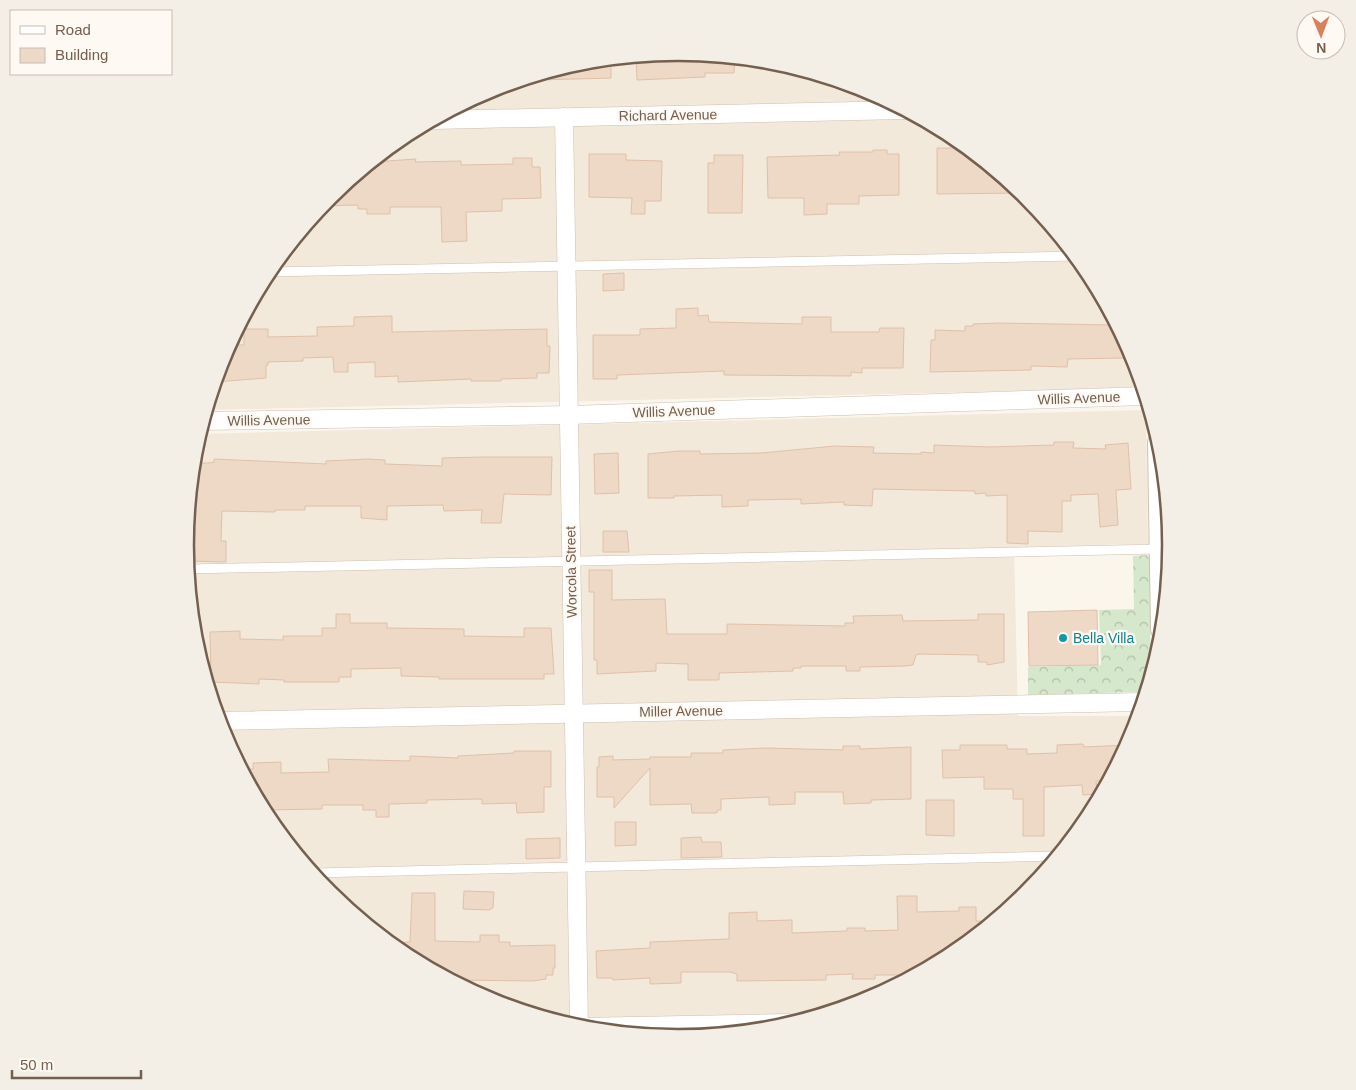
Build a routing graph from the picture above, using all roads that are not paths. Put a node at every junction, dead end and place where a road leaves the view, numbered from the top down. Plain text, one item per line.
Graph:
1 (890, 110) edge
2 (564, 117) junction
3 (448, 120) edge
4 (1066, 256) edge
5 (566, 266) junction
6 (279, 272) edge
7 (1138, 396) edge
8 (570, 415) junction
9 (211, 421) edge
10 (1162, 549) edge
11 (570, 561) junction
12 (195, 569) edge
13 (1135, 702) edge
14 (575, 714) junction
15 (228, 721) edge
16 (1048, 856) edge
17 (577, 866) junction
18 (321, 872) edge
19 (579, 1018) edge
20 (747, 1024) edge
21 (626, 1026) edge

1 - 2 street, Richard Avenue
2 - 3 street, Richard Avenue
2 - 5 street, Worcola Street
4 - 5 lane
5 - 6 lane
5 - 8 street, Worcola Street
7 - 8 street, Willis Avenue
8 - 9 street, Willis Avenue
8 - 11 street, Worcola Street
10 - 11 lane
11 - 12 lane
11 - 14 street, Worcola Street
13 - 14 street, Miller Avenue
14 - 15 street, Miller Avenue
14 - 17 street, Worcola Street
16 - 17 lane
17 - 18 lane
17 - 19 street, Worcola Street
20 - 21 street

